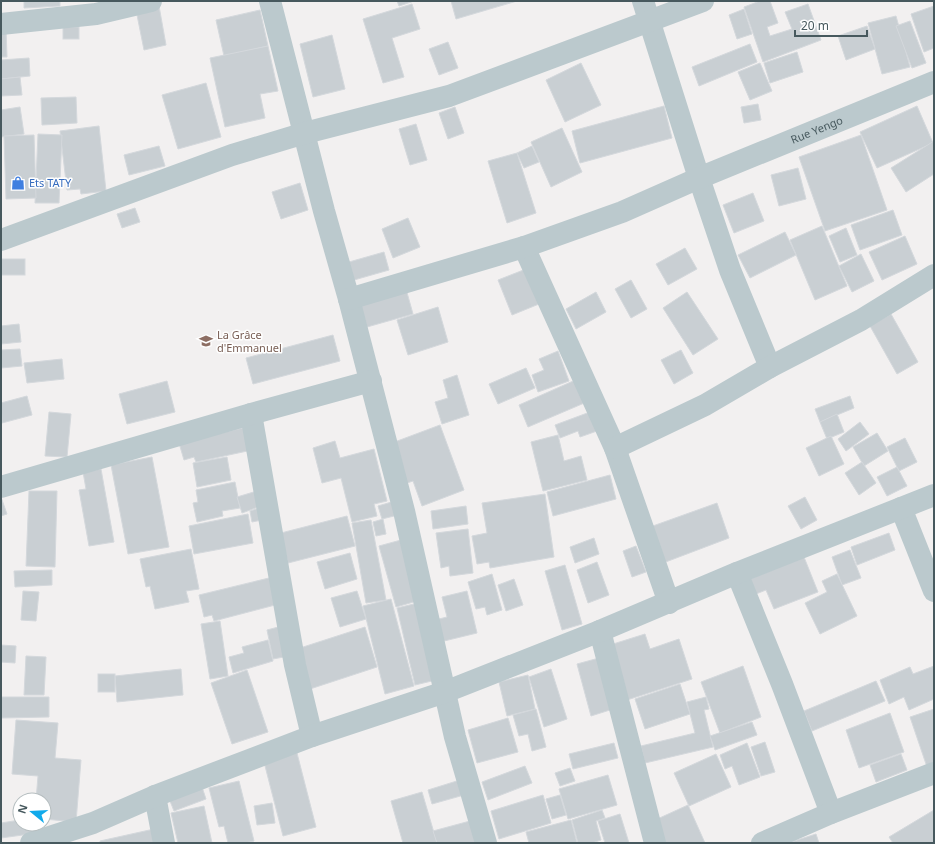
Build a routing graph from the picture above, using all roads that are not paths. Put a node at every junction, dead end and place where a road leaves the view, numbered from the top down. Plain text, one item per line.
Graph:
1 (151, 1) edge
2 (270, 1) edge
3 (702, 1) edge
4 (646, 10) edge
5 (1, 24) edge
6 (934, 82) edge
7 (305, 133) junction
8 (699, 178) junction
9 (1, 240) edge
10 (524, 247) junction
11 (934, 275) edge
12 (349, 299) junction
13 (770, 367) junction
14 (371, 381) junction
15 (251, 414) junction
16 (615, 448) junction
17 (1, 487) edge
18 (934, 495) edge
19 (901, 508) junction
20 (737, 573) junction
21 (934, 591) edge
22 (669, 603) junction
23 (600, 632) junction
24 (445, 692) junction
25 (312, 736) junction
26 (934, 773) edge
27 (155, 796) junction
28 (831, 813) junction
29 (30, 843) edge
30 (164, 843) edge
31 (486, 843) edge
32 (655, 843) edge
33 (762, 843) edge

1 - 5 street
2 - 7 street
3 - 4 street
4 - 7 street
4 - 8 street
6 - 8 street, Rue Yengo
7 - 9 street
7 - 12 street
8 - 10 street, Rue Yengo
8 - 13 street
10 - 12 street, Rue Yengo
10 - 16 street
11 - 13 street
12 - 14 street
13 - 16 street
14 - 15 street
14 - 24 street
15 - 17 street
15 - 25 street
16 - 22 street
18 - 19 street
19 - 20 street
19 - 21 street
20 - 22 street
20 - 28 street
22 - 23 street
23 - 24 street
23 - 32 street
24 - 25 street
24 - 31 street
25 - 27 street
26 - 28 street
27 - 29 street
27 - 30 street
28 - 33 street

